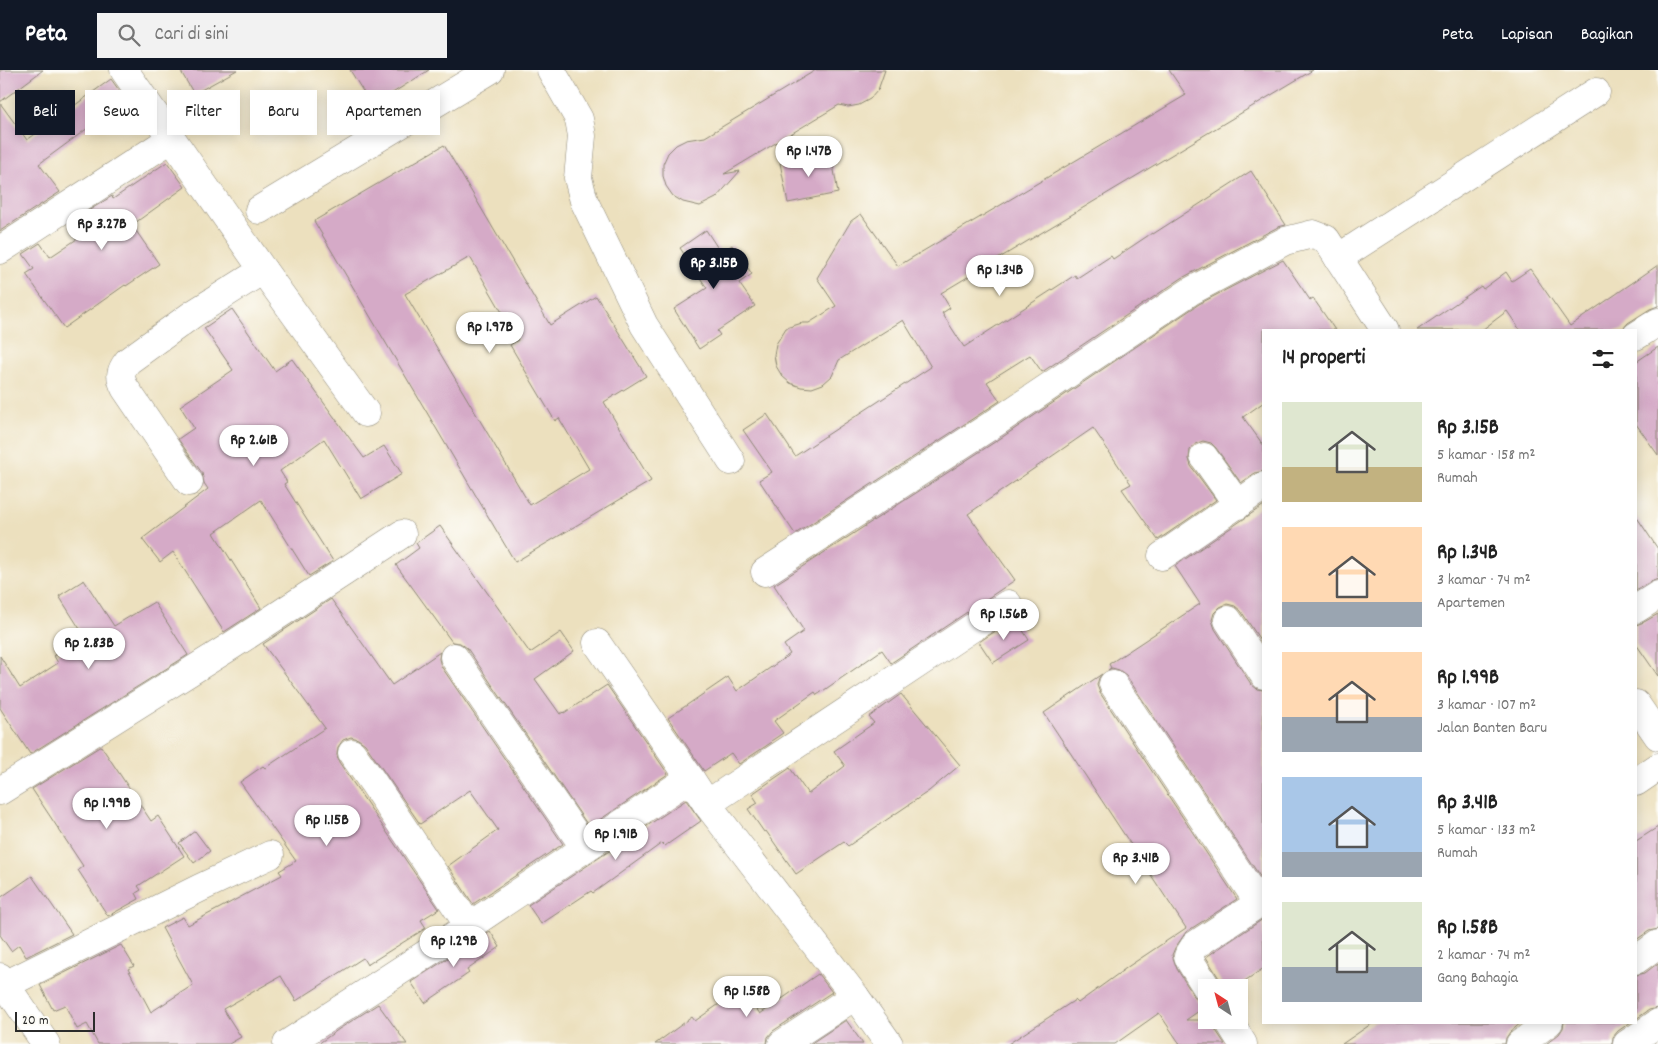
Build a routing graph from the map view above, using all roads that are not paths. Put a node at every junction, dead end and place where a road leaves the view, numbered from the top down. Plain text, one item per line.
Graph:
1 (124, 70) edge
2 (490, 70) edge
3 (551, 70) edge
4 (1596, 92) dead end
5 (171, 139) junction
6 (259, 210) dead end
7 (1332, 249) junction
8 (0, 250) edge
9 (263, 270) junction
10 (1658, 322) edge
11 (1384, 329) edge
12 (1637, 335) edge
13 (366, 413) dead end
14 (1204, 457) dead end
15 (730, 461) dead end
16 (189, 482) dead end
17 (1262, 487) edge
18 (1238, 504) junction
19 (402, 534) dead end
20 (1162, 556) dead end
21 (766, 572) dead end
22 (1658, 595) edge
23 (1008, 604) dead end
24 (1637, 608) edge
25 (1228, 620) dead end
26 (596, 643) dead end
27 (454, 657) dead end
28 (1262, 672) edge
29 (1113, 684) dead end
30 (1637, 705) edge
31 (1658, 736) edge
32 (352, 753) dead end
33 (1658, 767) edge
34 (690, 778) junction
35 (1637, 781) edge
36 (0, 791) edge
37 (708, 804) junction
38 (585, 848) junction
39 (270, 855) dead end
40 (1261, 902) edge
41 (469, 926) junction
42 (1658, 944) edge
43 (1637, 959) edge
44 (1201, 979) edge
45 (6, 996) edge
46 (855, 996) junction
47 (1658, 1023) edge
48 (1547, 1024) edge
49 (1234, 1029) edge
50 (46, 1044) edge
51 (287, 1044) edge
52 (782, 1044) edge
53 (889, 1044) edge
54 (1243, 1044) edge
55 (1520, 1044) edge
56 (1627, 1044) edge

1 - 5 street
2 - 6 street
3 - 15 street
4 - 7 street
5 - 8 street
5 - 9 street
7 - 11 street
7 - 21 street
9 - 13 street
9 - 16 street
10 - 12 street
14 - 18 street
17 - 18 street
18 - 20 street
19 - 36 street
22 - 24 street
23 - 37 street
25 - 28 street
26 - 34 street
27 - 38 street
29 - 40 street
30 - 31 street
32 - 41 street
33 - 35 street
34 - 37 street
34 - 38 street
37 - 46 street
38 - 41 street
39 - 45 street
40 - 44 street
41 - 51 street
42 - 43 street
45 - 50 street
46 - 52 street
46 - 53 street
47 - 56 street
48 - 55 street
49 - 54 street

